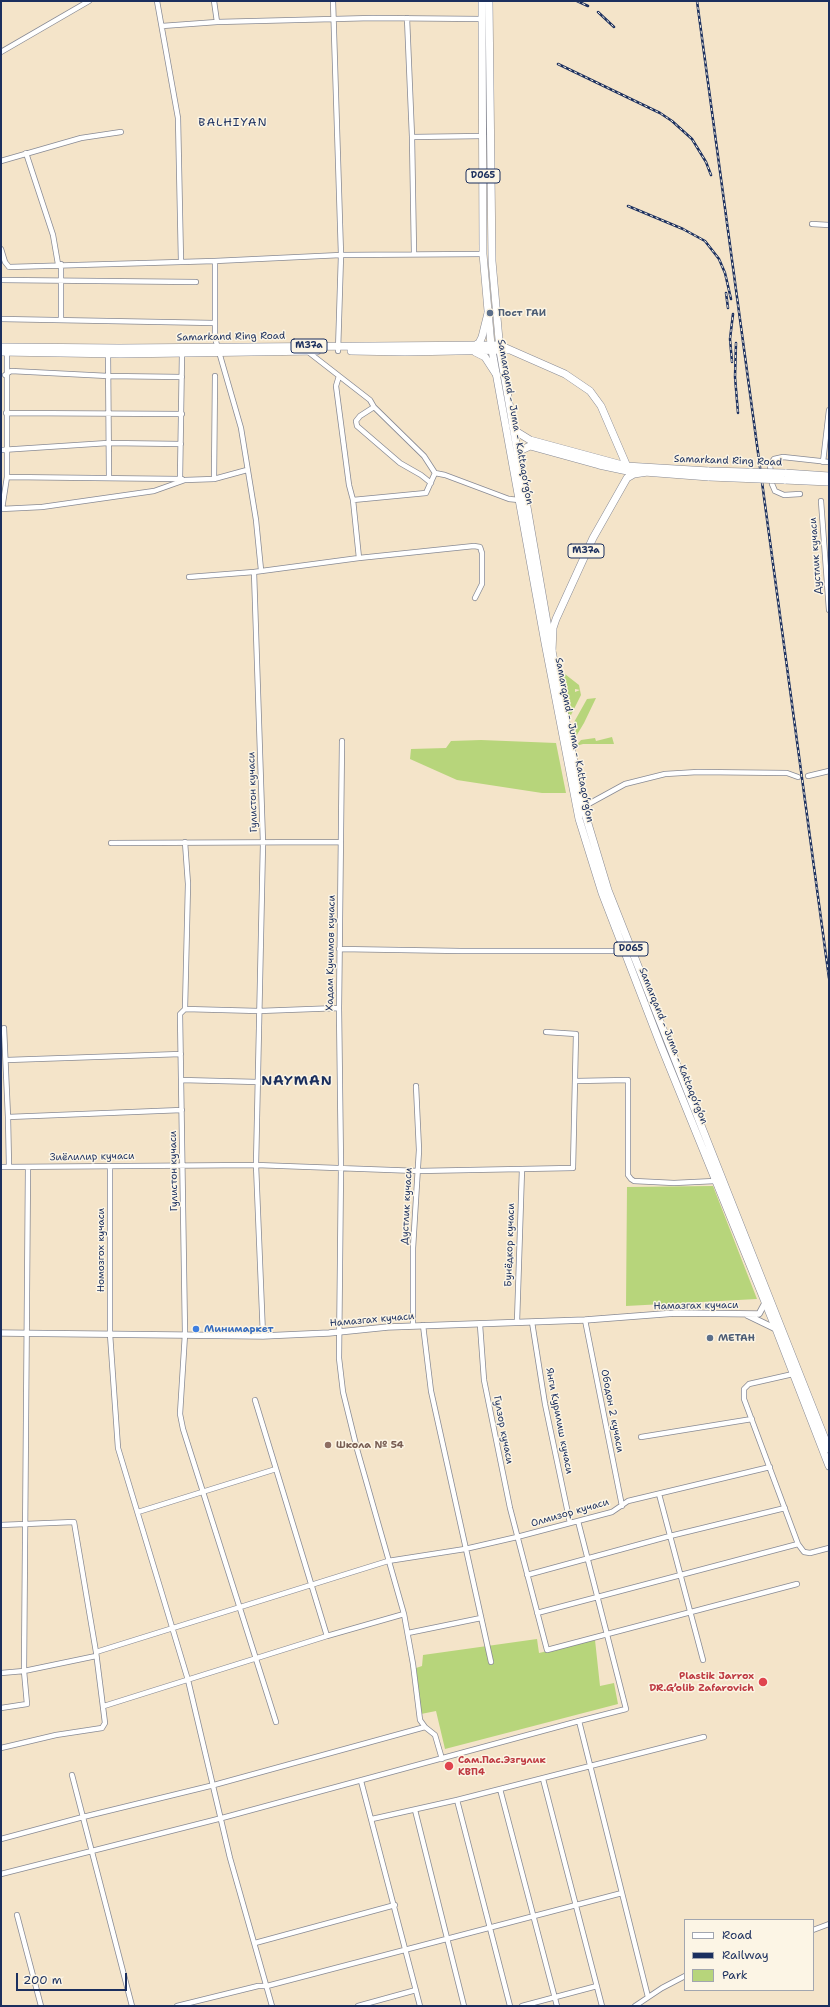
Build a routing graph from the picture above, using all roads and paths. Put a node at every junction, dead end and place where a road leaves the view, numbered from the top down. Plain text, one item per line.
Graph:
1 (89, 1) edge
2 (158, 1) edge
3 (214, 1) edge
4 (333, 1) edge
5 (482, 1) edge
6 (489, 1) edge
7 (407, 18) junction
8 (332, 19) junction
9 (482, 19) junction
10 (217, 22) junction
11 (162, 26) junction
12 (1, 52) edge
13 (121, 132) dead end
14 (483, 136) junction
15 (412, 137) junction
16 (26, 153) junction
17 (1, 161) edge
18 (812, 224) dead end
19 (829, 225) edge
20 (1, 249) edge
21 (414, 253) junction
22 (483, 254) junction
23 (341, 255) junction
24 (215, 261) junction
25 (181, 262) junction
26 (60, 264) junction
27 (1, 267) edge
28 (9, 267) junction
29 (1, 280) edge
30 (61, 281) junction
31 (196, 282) dead end
32 (488, 313) junction
33 (1, 319) edge
34 (61, 320) junction
35 (214, 323) junction
36 (1, 347) edge
37 (338, 348) junction
38 (473, 348) junction
39 (498, 348) junction
40 (217, 349) junction
41 (307, 351) junction
42 (4, 352) edge
43 (182, 353) junction
44 (108, 354) junction
45 (4, 373) edge
46 (496, 374) junction
47 (108, 376) junction
48 (215, 376) dead end
49 (339, 376) junction
50 (182, 377) junction
51 (374, 407) junction
52 (829, 410) edge
53 (6, 413) junction
54 (108, 413) junction
55 (182, 414) junction
56 (513, 426) junction
57 (108, 443) junction
58 (181, 444) junction
59 (3, 450) edge
60 (517, 452) junction
61 (621, 452) junction
62 (823, 462) junction
63 (829, 462) edge
64 (636, 466) junction
65 (628, 468) junction
66 (247, 470) junction
67 (648, 472) junction
68 (435, 473) junction
69 (709, 474) junction
70 (829, 476) edge
71 (7, 477) junction
72 (784, 477) junction
73 (108, 478) junction
74 (183, 479) junction
75 (214, 479) junction
76 (829, 482) edge
77 (431, 483) junction
78 (3, 490) edge
79 (800, 494) dead end
80 (353, 500) junction
81 (519, 500) junction
82 (821, 501) dead end
83 (2, 509) edge
84 (359, 558) junction
85 (261, 570) junction
86 (254, 572) junction
87 (189, 577) dead end
88 (475, 598) dead end
89 (829, 604) edge
90 (829, 610) edge
91 (552, 650) junction
92 (342, 741) dead end
93 (829, 771) edge
94 (808, 776) dead end
95 (798, 777) dead end
96 (583, 808) junction
97 (185, 842) junction
98 (341, 842) junction
99 (111, 843) dead end
100 (263, 843) junction
101 (339, 949) junction
102 (624, 951) junction
103 (339, 1008) junction
104 (651, 1008) junction
105 (185, 1009) junction
106 (259, 1011) junction
107 (4, 1028) dead end
108 (546, 1032) dead end
109 (181, 1054) junction
110 (7, 1060) junction
111 (181, 1080) junction
112 (576, 1081) junction
113 (258, 1082) junction
114 (416, 1086) dead end
115 (182, 1110) junction
116 (8, 1117) junction
117 (705, 1146) junction
118 (256, 1164) junction
119 (183, 1165) junction
120 (110, 1166) junction
121 (1, 1167) edge
122 (9, 1167) junction
123 (28, 1167) junction
124 (341, 1167) junction
125 (522, 1169) junction
126 (418, 1171) junction
127 (715, 1181) junction
128 (765, 1303) junction
129 (745, 1314) junction
130 (585, 1320) junction
131 (517, 1322) junction
132 (532, 1322) junction
133 (423, 1325) junction
134 (480, 1325) junction
135 (413, 1326) junction
136 (776, 1329) junction
137 (339, 1332) junction
138 (1, 1333) edge
139 (26, 1333) junction
140 (110, 1334) junction
141 (185, 1334) junction
142 (263, 1336) junction
143 (793, 1374) junction
144 (255, 1400) dead end
145 (752, 1419) junction
146 (641, 1437) dead end
147 (829, 1449) edge
148 (829, 1466) edge
149 (770, 1467) junction
150 (276, 1469) junction
151 (203, 1491) junction
152 (659, 1494) junction
153 (622, 1506) junction
154 (785, 1508) junction
155 (138, 1512) junction
156 (578, 1521) junction
157 (25, 1523) junction
158 (570, 1523) junction
159 (1, 1525) edge
160 (670, 1536) junction
161 (517, 1537) junction
162 (798, 1544) junction
163 (829, 1548) edge
164 (465, 1549) junction
165 (588, 1559) junction
166 (388, 1560) junction
167 (527, 1575) junction
168 (681, 1576) junction
169 (797, 1584) dead end
170 (312, 1585) junction
171 (598, 1596) junction
172 (240, 1608) junction
173 (690, 1611) junction
174 (537, 1613) junction
175 (404, 1614) junction
176 (481, 1618) junction
177 (172, 1629) junction
178 (408, 1633) junction
179 (608, 1635) junction
180 (327, 1636) junction
181 (96, 1654) junction
182 (256, 1659) junction
183 (703, 1660) dead end
184 (491, 1662) dead end
185 (24, 1671) junction
186 (1, 1673) edge
187 (188, 1680) junction
188 (104, 1706) junction
189 (1, 1708) edge
190 (579, 1721) junction
191 (276, 1722) dead end
192 (425, 1727) junction
193 (704, 1737) dead end
194 (1, 1748) edge
195 (442, 1759) junction
196 (590, 1767) junction
197 (72, 1775) dead end
198 (543, 1779) junction
199 (361, 1781) junction
200 (214, 1785) junction
201 (500, 1789) junction
202 (458, 1800) junction
203 (415, 1810) junction
204 (83, 1817) junction
205 (222, 1818) junction
206 (372, 1819) junction
207 (1, 1839) edge
208 (91, 1850) junction
209 (1, 1874) edge
210 (622, 1893) junction
211 (575, 1905) junction
212 (395, 1906) junction
213 (17, 1915) dead end
214 (532, 1916) junction
215 (829, 1924) edge
216 (490, 1928) junction
217 (814, 1930) edge
218 (448, 1939) junction
219 (255, 1943) junction
220 (406, 1950) junction
221 (684, 1977) edge
222 (266, 1986) junction
223 (597, 1986) junction
224 (416, 1990) junction
225 (554, 1997) junction
226 (648, 1997) junction
227 (41, 2006) edge
228 (132, 2006) edge
229 (177, 2006) edge
230 (272, 2006) edge
231 (358, 2006) edge
232 (420, 2006) edge
233 (464, 2006) edge
234 (510, 2006) edge
235 (522, 2006) edge
236 (557, 2006) edge
237 (602, 2006) edge
238 (636, 2006) edge

1 - 12 street
2 - 11 street
3 - 10 street
4 - 8 street
5 - 9 main road, Samarqand - Juma - Kattaqo‘rg‘on / D065
6 - 39 main road, Samarqand - Juma - Kattaqo‘rg‘on / D065
7 - 8 street
7 - 9 street
7 - 15 street
8 - 10 street
8 - 23 street
9 - 14 main road, Samarqand - Juma - Kattaqo‘rg‘on / D065
10 - 11 street
11 - 25 street
13 - 16 street
14 - 15 street
14 - 22 main road, Samarqand - Juma - Kattaqo‘rg‘on / D065
15 - 21 street
16 - 17 street
16 - 26 street
18 - 19 street
20 - 28 street
21 - 22 street
21 - 23 street
22 - 32 main road, Samarqand - Juma - Kattaqo‘rg‘on / D065
23 - 24 street
23 - 37 street
24 - 25 street
24 - 35 street
25 - 26 street
26 - 28 street
26 - 30 street
27 - 28 street
29 - 30 street
30 - 31 street
30 - 34 street
32 - 38 main road
32 - 39 main road, Samarqand - Juma - Kattaqo‘rg‘on / D065
33 - 34 street
34 - 35 street
35 - 40 street
36 - 40 main road, Samarkand Ring Road / M37a
37 - 38 main road, Samarkand Ring Road / M37a
37 - 40 main road, Samarkand Ring Road / M37a
37 - 41 main road, Samarkand Ring Road / M37a
38 - 39 main road, Samarkand Ring Road / M37a
38 - 46 main road
39 - 46 main road, Samarqand - Juma - Kattaqo‘rg‘on / D065
39 - 56 main road, Samarqand - Juma - Kattaqo‘rg‘on / D065
39 - 61 main road, Samarkand Ring Road / M37a
40 - 41 main road, Samarkand Ring Road / M37a
40 - 43 main road, Samarkand Ring Road / M37a
40 - 66 street
41 - 49 street
42 - 44 main road, Samarkand Ring Road / M37a
42 - 45 street
43 - 44 main road, Samarkand Ring Road / M37a
43 - 50 street
44 - 47 street
45 - 47 street
45 - 53 street
46 - 81 main road, Samarqand - Juma - Kattaqo‘rg‘on / D065
47 - 50 street
47 - 54 street
48 - 75 street
49 - 51 street
49 - 80 street
50 - 55 street
51 - 68 street
51 - 77 street
52 - 62 street
53 - 54 street
53 - 59 street
54 - 55 street
54 - 57 street
55 - 58 street
56 - 60 main road, Samarqand - Juma - Kattaqo‘rg‘on / D065
56 - 65 main road, Samarkand Ring Road / M37a
57 - 58 street
57 - 59 street
57 - 73 street
58 - 74 street
59 - 71 street
60 - 65 main road, Samarkand Ring Road / M37a
60 - 91 main road, Samarqand - Juma - Kattaqo‘rg‘on / D065
61 - 64 main road
61 - 65 main road, Samarkand Ring Road
62 - 63 street
62 - 79 street
64 - 65 main road, Samarkand Ring Road / M37a
64 - 69 main road, Samarkand Ring Road / M37a
65 - 67 main road, Samarkand Ring Road / M37a
66 - 75 street
66 - 85 street
67 - 69 main road, Samarkand Ring Road / M37a
67 - 91 main road, M37a
68 - 77 street
68 - 81 street
69 - 72 main road, Samarkand Ring Road / M37a, bridge
70 - 72 main road, Samarkand Ring Road / M37a
71 - 73 street
71 - 78 street
72 - 76 main road, Samarkand Ring Road / M37a
73 - 74 street
74 - 75 street
74 - 83 street
77 - 80 street
78 - 83 street
80 - 84 street
81 - 102 main road, Samarqand - Juma - Kattaqo‘rg‘on / D065
82 - 89 street, Дустлик кучаси
84 - 85 street
84 - 88 street
85 - 86 street
86 - 87 street
86 - 100 street, Гулистон кучаси
89 - 90 street, Дустлик кучаси
91 - 96 main road, Samarqand - Juma - Kattaqo‘rg‘on / D065
92 - 98 street, Хадам Кучимов кучаси
93 - 94 street
95 - 96 street
96 - 104 main road, Samarqand - Juma - Kattaqo‘rg‘on / D065
97 - 99 street
97 - 100 street
97 - 105 street, Гулистон кучаси
98 - 100 street
98 - 101 street, Хадам Кучимов кучаси
100 - 106 street, Гулистон кучаси
101 - 102 street
101 - 103 street, Хадам Кучимов кучаси
102 - 104 main road, Samarqand - Juma - Kattaqo‘rg‘on / D065
103 - 106 street
103 - 124 street, Хадам Кучимов кучаси
104 - 117 main road, Samarqand - Juma - Kattaqo‘rg‘on / D065
105 - 106 street
105 - 109 street, Гулистон кучаси
106 - 113 street, Гулистон кучаси
107 - 110 street
108 - 112 street
109 - 110 street
109 - 111 street, Гулистон кучаси
110 - 116 street
111 - 113 street
111 - 115 street, Гулистон кучаси
112 - 125 street, Зиёлилир кучаси
112 - 127 street
113 - 118 street, Гулистон кучаси
114 - 126 street, Дустлик кучаси
115 - 116 street
115 - 119 street, Гулистон кучаси
116 - 122 street
117 - 127 main road, Samarqand - Juma - Kattaqo‘rg‘on / D065
117 - 147 main road, Samarqand - Juma - Kattaqo‘rg‘on / D065
118 - 119 street, Зиёлилир кучаси
118 - 124 street, Зиёлилир кучаси
118 - 142 street, Гулистон кучаси
119 - 120 street, Зиёлилир кучаси
119 - 141 street, Гулистон кучаси
120 - 123 street, Зиёлилир кучаси
120 - 140 street, Номозгох кучаси
121 - 122 street, Зиёлилир кучаси
122 - 123 street, Зиёлилир кучаси
123 - 139 street
124 - 126 street, Зиёлилир кучаси
124 - 137 street, Хадам Кучимов кучаси
125 - 126 street, Зиёлилир кучаси
125 - 131 street, Бунёдкор кучаси
126 - 135 street, Дустлик кучаси
127 - 128 main road, Samarqand - Juma - Kattaqo‘rg‘on / D065
128 - 129 street
128 - 136 main road, Samarqand - Juma - Kattaqo‘rg‘on / D065
129 - 130 street, Намазгах кучаси
129 - 136 street
130 - 132 street, Намазгах кучаси
130 - 153 street, Ободон 2 кучаси
131 - 132 street, Намазгах кучаси
131 - 134 street, Намазгах кучаси
132 - 158 street, Янги Курилиш кучаси
133 - 134 street, Намазгах кучаси
133 - 135 street, Намазгах кучаси
133 - 164 street
134 - 161 street, Гулзор кучаси
135 - 137 street, Намазгах кучаси
136 - 143 main road, Samarqand - Juma - Kattaqo‘rg‘on / D065
137 - 142 street, Намазгах кучаси
137 - 166 street, Хадам Кучимов кучаси
138 - 139 street, Намазгах кучаси
139 - 140 street, Намазгах кучаси
139 - 157 street
140 - 141 street, Намазгах кучаси
140 - 155 street, Номозгох кучаси
141 - 142 street, Намазгах кучаси
141 - 151 street, Гулистон кучаси
143 - 145 street
143 - 148 main road, Samarqand - Juma - Kattaqo‘rg‘on / D065
144 - 150 street
145 - 146 street
145 - 149 street
149 - 152 street, Олмизор кучаси
149 - 154 street
150 - 151 street
150 - 170 street
151 - 155 street
151 - 172 street, Гулистон кучаси
152 - 153 street, Олмизор кучаси
152 - 160 street
153 - 156 street, Олмизор кучаси
154 - 160 street
154 - 162 street
155 - 177 street, Номозгох кучаси
156 - 158 street, Олмизор кучаси
156 - 165 street
157 - 159 street
157 - 181 street
157 - 185 street
158 - 161 street, Олмизор кучаси
160 - 165 street
160 - 168 street
161 - 164 street, Олмизор кучаси
161 - 167 street, Гулзор кучаси
162 - 163 street
162 - 168 street
164 - 166 street, Олмизор кучаси
164 - 176 street
165 - 167 street
165 - 171 street
166 - 170 street, Олмизор кучаси
166 - 175 street, Хадам Кучимов кучаси
167 - 174 street, Гулзор кучаси
168 - 171 street
168 - 173 street
169 - 173 street
170 - 172 street, Олмизор кучаси
170 - 180 street
171 - 174 street
171 - 179 street
172 - 177 street, Олмизор кучаси
172 - 182 street, Гулистон кучаси
173 - 179 street
173 - 183 street
174 - 179 street, Гулзор кучаси
175 - 178 street, Хадам Кучимов кучаси
175 - 180 street
176 - 178 street
176 - 184 street
177 - 181 street, Олмизор кучаси
177 - 187 street, Номозгох кучаси
178 - 192 street, Хадам Кучимов кучаси
179 - 190 street
180 - 182 street
181 - 185 street, Олмизор кучаси
181 - 188 street
182 - 187 street
182 - 191 street, Гулистон кучаси
185 - 186 street, Олмизор кучаси
185 - 189 street
187 - 188 street
187 - 200 street, Номозгох кучаси
188 - 194 street
190 - 195 street
190 - 196 street
192 - 195 street, Хадам Кучимов кучаси
192 - 200 street
193 - 196 street
195 - 199 street
196 - 198 street
196 - 210 street
197 - 204 street
198 - 201 street
198 - 211 street
199 - 205 street
199 - 206 street
200 - 204 street
200 - 205 street, Номозгох кучаси
201 - 202 street
201 - 214 street
202 - 203 street
202 - 216 street
203 - 206 street
203 - 218 street
204 - 207 street
204 - 208 street
205 - 208 street
205 - 219 street, Номозгох кучаси
206 - 212 street
208 - 209 street
208 - 228 street
210 - 211 street
210 - 226 street
211 - 214 street
211 - 223 street
212 - 219 street
212 - 220 street
213 - 227 street
214 - 216 street
214 - 225 street
215 - 217 street
216 - 218 street
216 - 234 street
218 - 220 street
218 - 233 street
219 - 222 street, Номозгох кучаси
220 - 222 street
220 - 224 street
221 - 226 street
222 - 229 street
222 - 230 street, Номозгох кучаси
223 - 225 street
223 - 237 street
224 - 231 street
224 - 232 street
225 - 235 street
225 - 236 street
226 - 238 street

